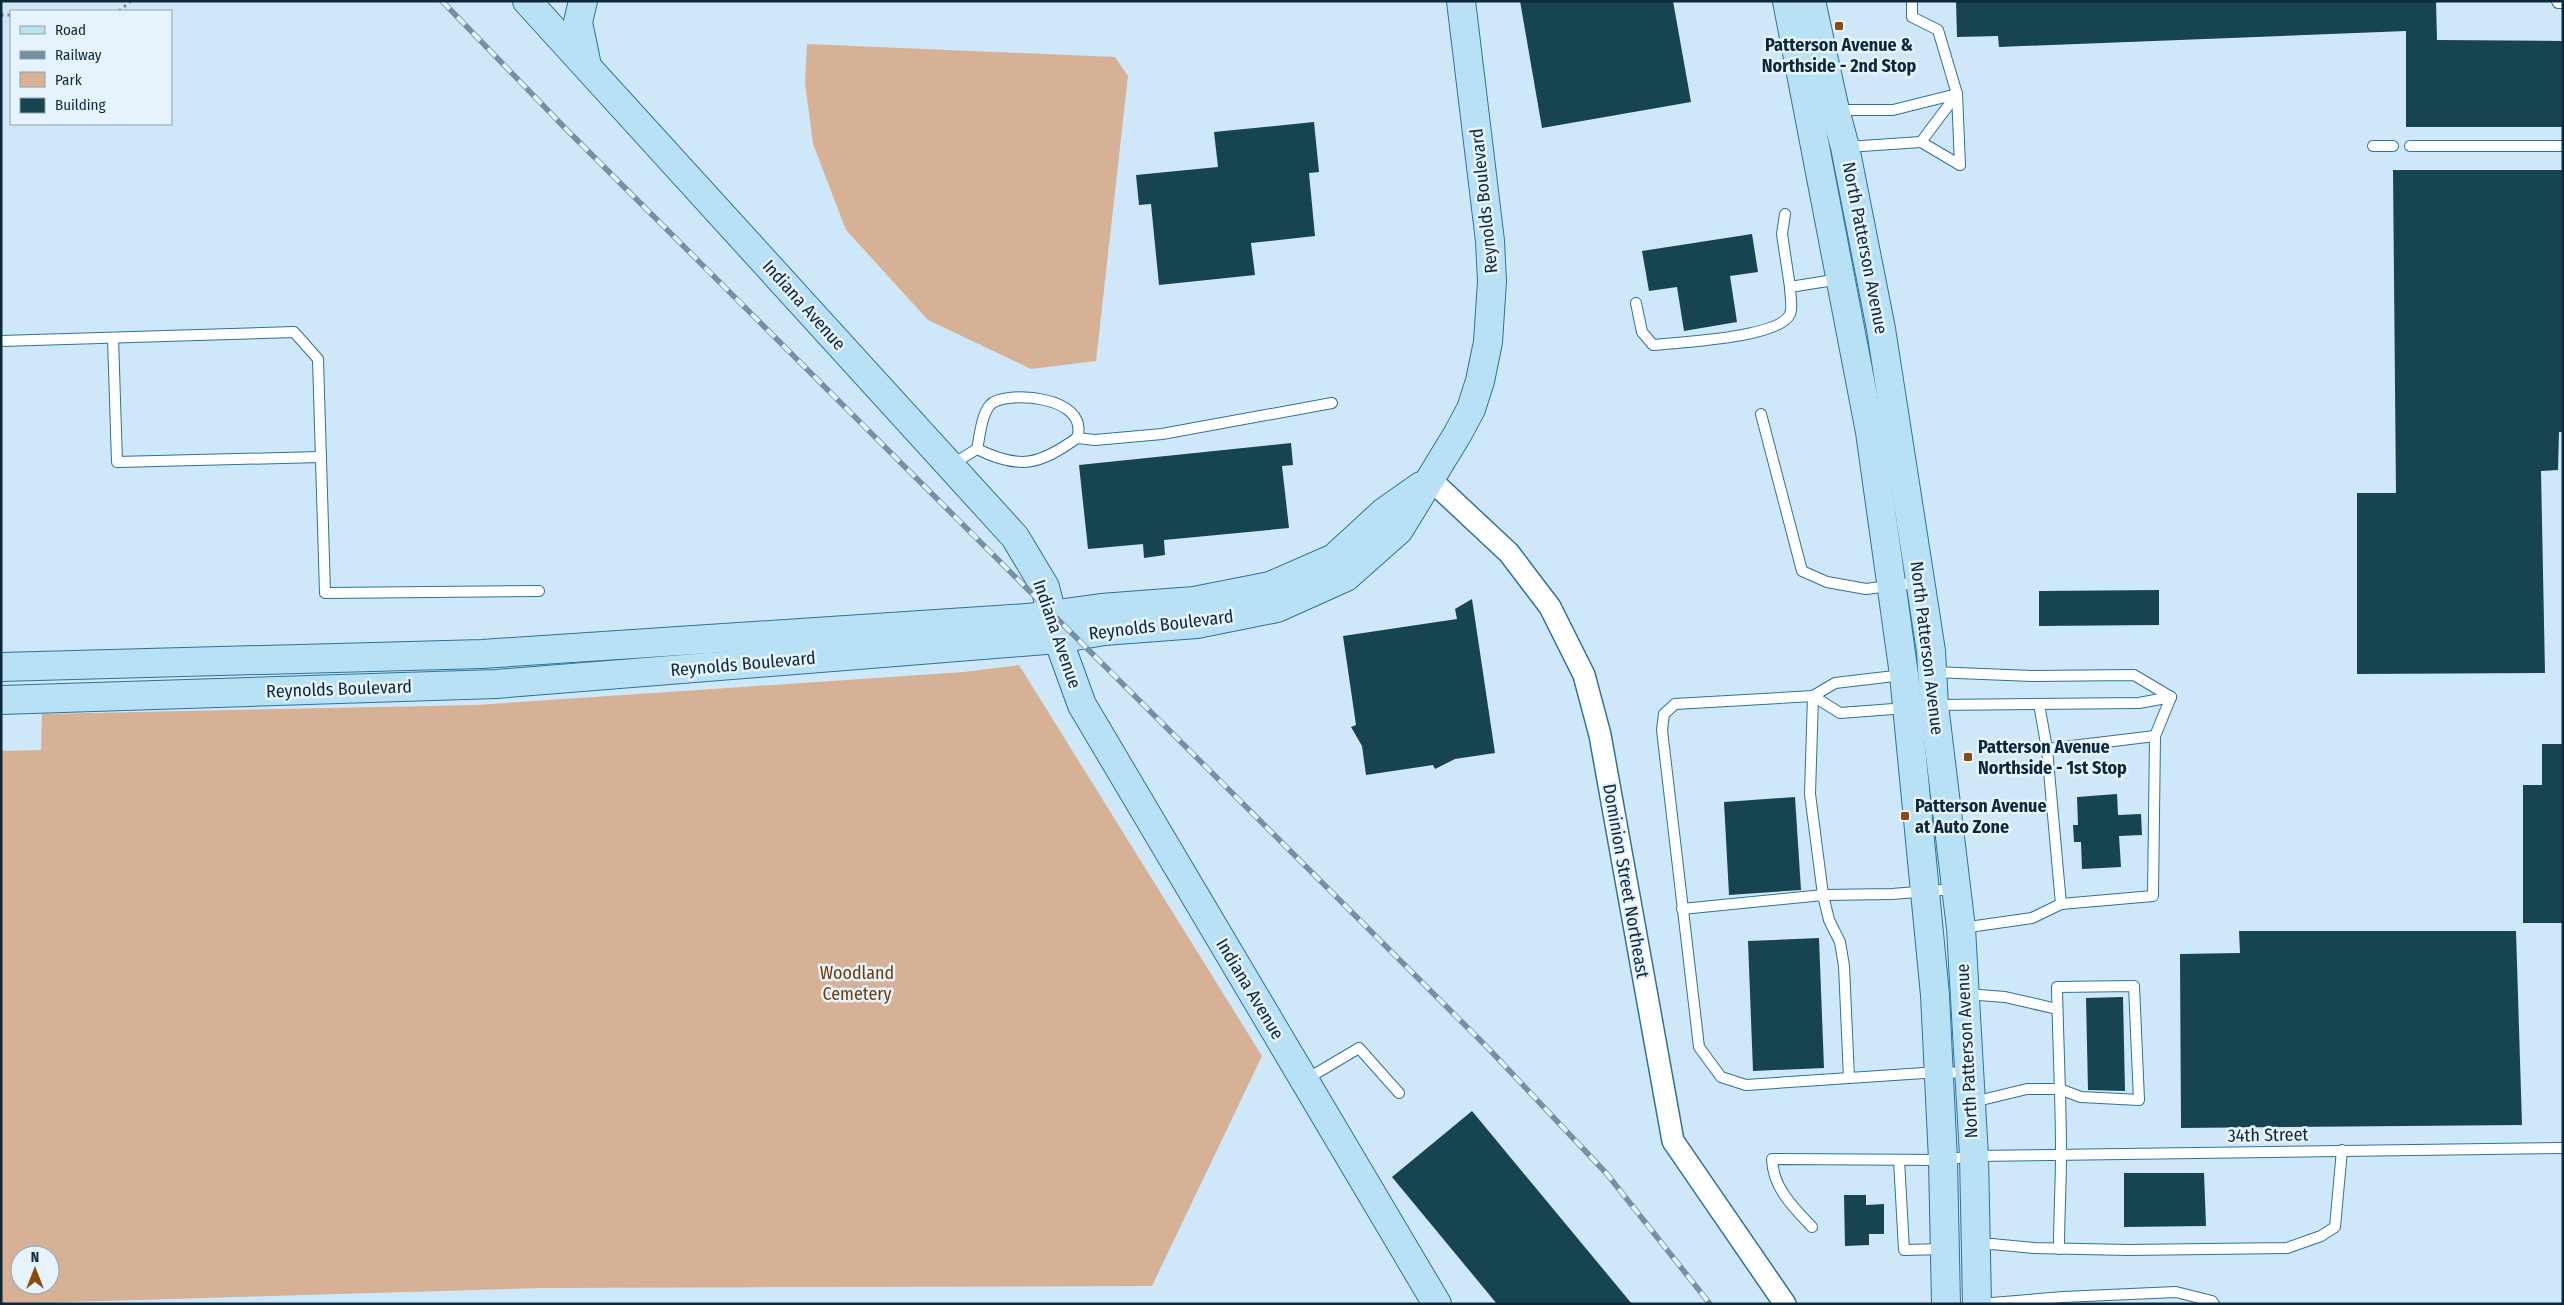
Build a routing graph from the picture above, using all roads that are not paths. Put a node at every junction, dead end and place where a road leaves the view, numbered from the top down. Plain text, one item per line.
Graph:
1 (527, 1) edge
2 (582, 1) edge
3 (1461, 1) edge
4 (1787, 1) edge
5 (1811, 1) edge
6 (1912, 1) edge
7 (2557, 1) edge
8 (2563, 3) edge
9 (588, 68) junction
10 (1956, 94) junction
11 (1823, 119) junction
12 (1921, 142) junction
13 (2373, 146) dead end
14 (2393, 146) dead end
15 (2410, 146) dead end
16 (2563, 146) edge
17 (1845, 147) junction
18 (1784, 214) dead end
19 (1841, 279) junction
20 (1790, 287) junction
21 (1636, 303) dead end
22 (113, 338) junction
23 (1, 341) edge
24 (1332, 403) dead end
25 (1761, 414) dead end
26 (1077, 438) junction
27 (978, 450) junction
28 (321, 458) junction
29 (950, 465) junction
30 (1431, 480) junction
31 (1920, 582) junction
32 (1893, 586) junction
33 (539, 591) dead end
34 (1055, 627) junction
35 (1, 666) edge
36 (1918, 673) junction
37 (1813, 696) junction
38 (2171, 697) junction
39 (1, 700) edge
40 (2039, 704) junction
41 (1921, 707) junction
42 (2155, 736) junction
43 (2047, 749) junction
44 (1956, 889) junction
45 (1927, 890) junction
46 (1823, 895) junction
47 (2061, 904) junction
48 (1682, 909) junction
49 (1961, 928) junction
50 (1963, 994) junction
51 (2057, 1009) junction
52 (1939, 1072) junction
53 (1969, 1073) junction
54 (1849, 1078) junction
55 (1304, 1081) junction
56 (2059, 1089) junction
57 (1399, 1093) dead end
58 (1969, 1103) junction
59 (2563, 1148) edge
60 (2342, 1150) junction
61 (2061, 1154) junction
62 (1974, 1156) junction
63 (1899, 1160) junction
64 (1943, 1160) junction
65 (1812, 1227) dead end
66 (1976, 1246) junction
67 (1946, 1249) junction
68 (2059, 1249) junction
69 (1437, 1304) edge
70 (1785, 1304) edge
71 (1946, 1304) edge
72 (1979, 1304) edge
73 (2214, 1304) edge

1 - 9 main road, Indiana Avenue
2 - 9 main road
3 - 30 main road, Reynolds Boulevard
4 - 11 main road, North Patterson Avenue
5 - 11 main road, North Patterson Avenue
6 - 10 lane
7 - 8 lane
9 - 29 main road, Indiana Avenue
10 - 11 lane
10 - 12 lane
10 - 12 lane
11 - 17 main road, North Patterson Avenue
11 - 19 main road, North Patterson Avenue
12 - 17 lane
13 - 14 lane
15 - 16 lane
17 - 31 main road, North Patterson Avenue
18 - 20 lane
19 - 20 lane
19 - 32 main road, North Patterson Avenue
20 - 21 lane
22 - 23 lane
22 - 28 lane
22 - 28 lane
24 - 26 lane
25 - 32 lane
26 - 27 lane
26 - 27 lane
27 - 29 lane
28 - 33 lane
29 - 34 main road, Indiana Avenue
30 - 34 main road, Reynolds Boulevard
30 - 70 street, Dominion Street Northeast
31 - 32 lane
31 - 36 main road, North Patterson Avenue
32 - 36 main road, North Patterson Avenue
34 - 35 main road, Reynolds Boulevard
34 - 39 main road, Reynolds Boulevard
34 - 55 main road, Indiana Avenue
36 - 37 lane
36 - 38 lane
36 - 41 main road, North Patterson Avenue
37 - 41 lane
37 - 46 lane
37 - 48 lane
38 - 40 lane
38 - 42 lane
40 - 41 lane
40 - 43 lane
41 - 44 main road, North Patterson Avenue
41 - 45 main road, North Patterson Avenue
42 - 43 lane
42 - 47 lane
43 - 47 lane
44 - 45 lane
44 - 49 main road, North Patterson Avenue
45 - 46 lane
45 - 52 main road, North Patterson Avenue
46 - 48 lane
46 - 54 lane
47 - 49 lane
48 - 54 lane
49 - 50 main road, North Patterson Avenue
50 - 51 lane
50 - 53 main road, North Patterson Avenue
51 - 56 lane
51 - 56 lane
52 - 53 lane
52 - 54 lane
52 - 64 main road, North Patterson Avenue
53 - 58 main road, North Patterson Avenue
55 - 57 lane
55 - 69 main road, Indiana Avenue
56 - 58 lane
56 - 61 lane
58 - 62 main road, North Patterson Avenue
59 - 60 lane, 34th Street
60 - 61 lane, 34th Street
60 - 68 lane
61 - 62 lane, 34th Street
61 - 68 lane
62 - 64 lane, 34th Street
62 - 66 main road, North Patterson Avenue
63 - 64 lane, 34th Street
63 - 65 lane, 34th Street
63 - 67 lane
64 - 67 main road, North Patterson Avenue
66 - 68 lane
66 - 72 main road, North Patterson Avenue
67 - 71 main road, North Patterson Avenue
72 - 73 lane

